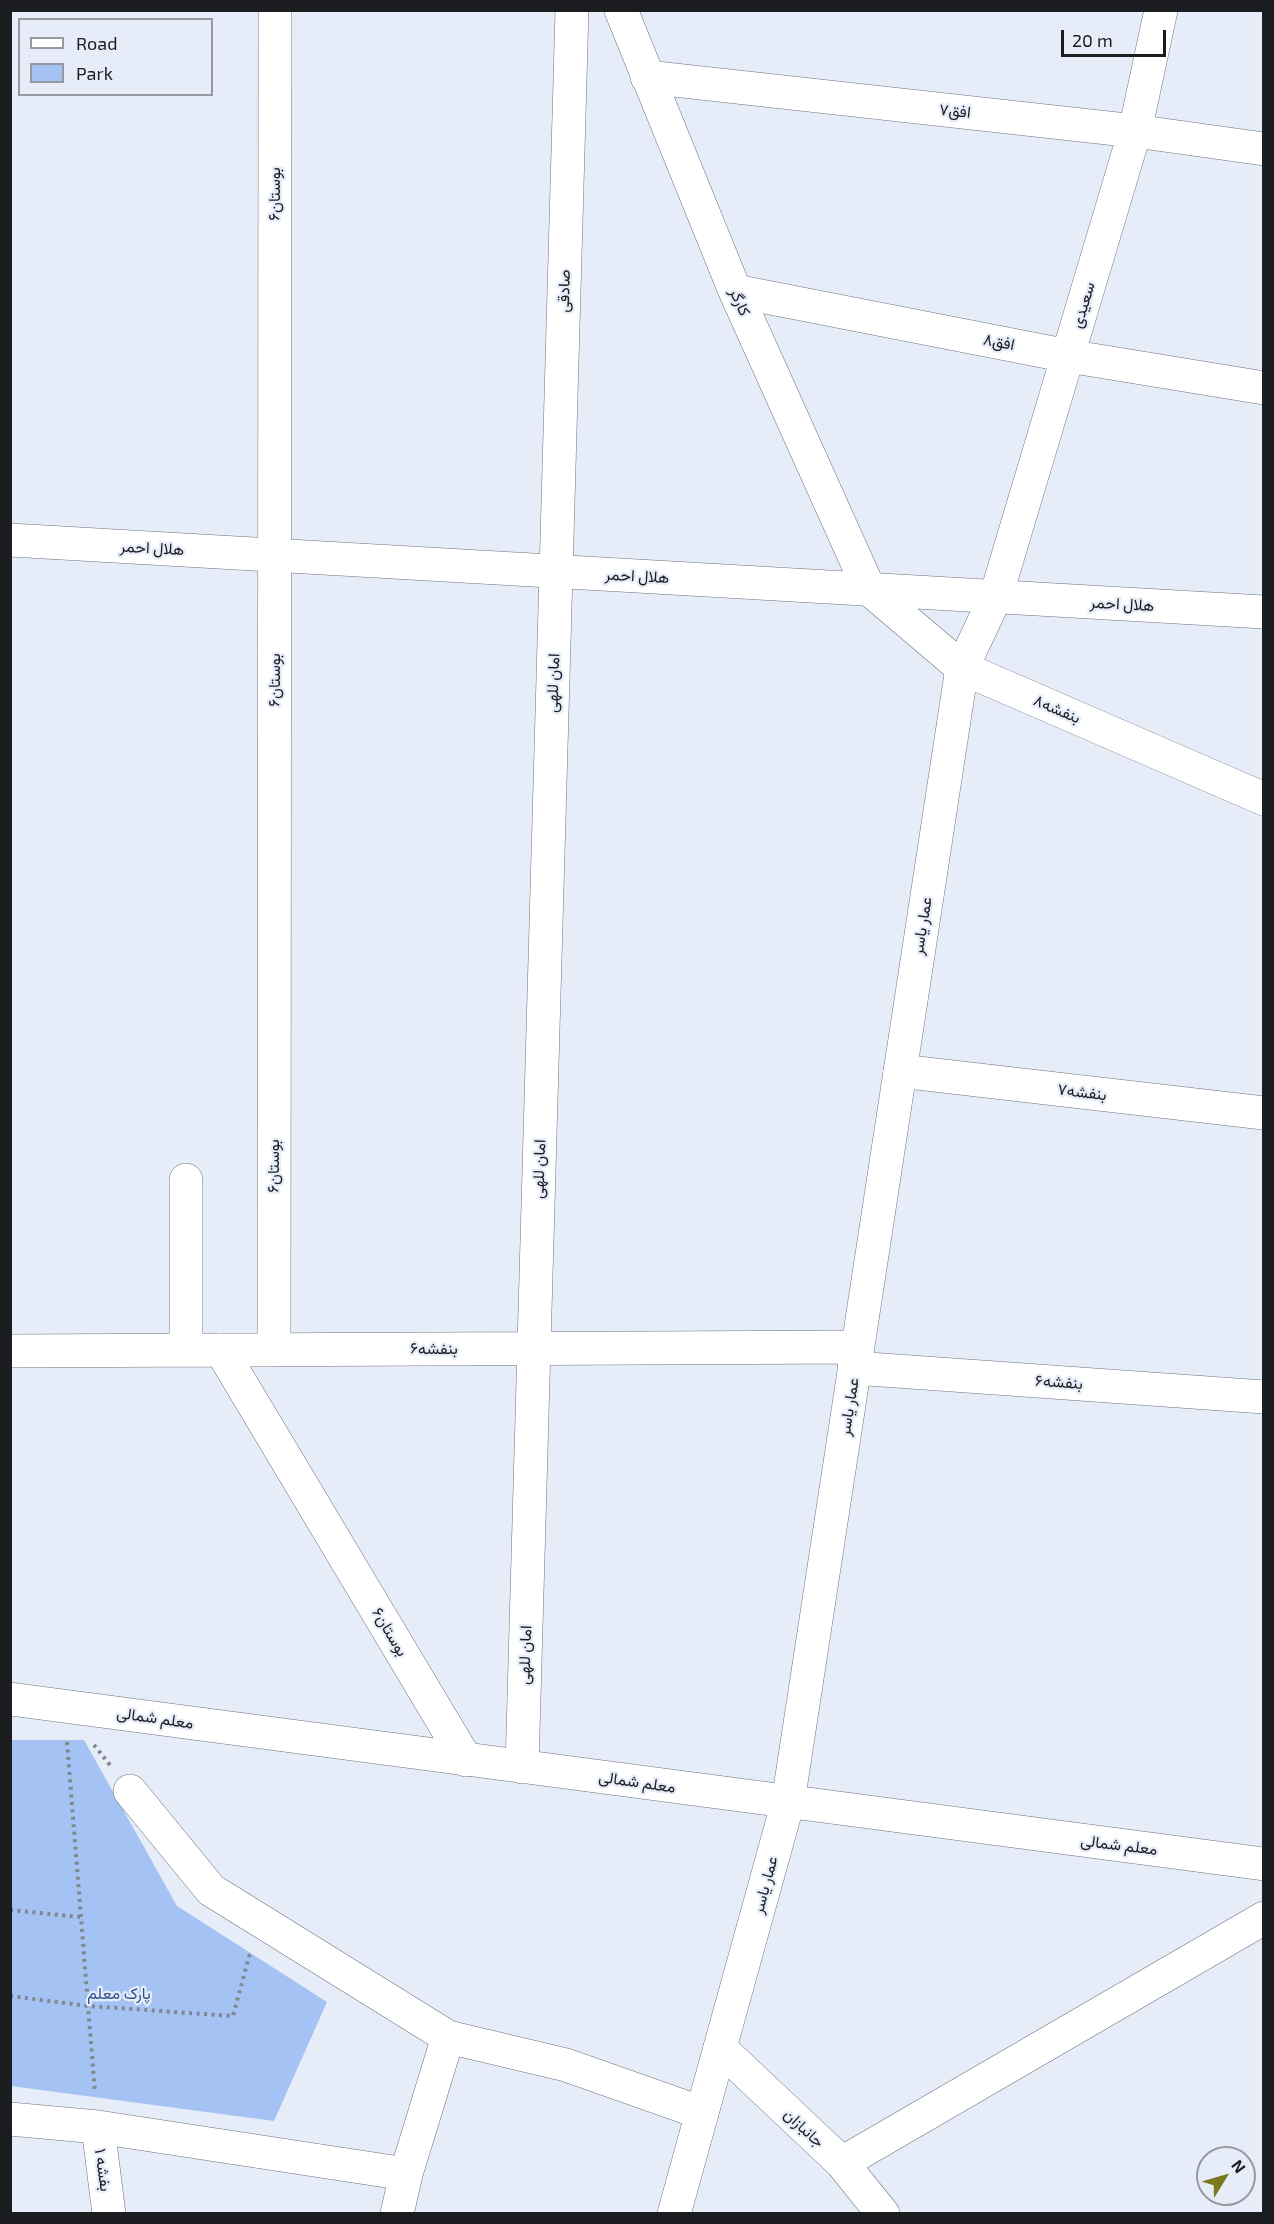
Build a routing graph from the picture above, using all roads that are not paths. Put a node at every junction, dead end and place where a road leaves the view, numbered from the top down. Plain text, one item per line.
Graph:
1 (276, 10) edge
2 (572, 10) edge
3 (621, 10) edge
4 (1161, 10) edge
5 (647, 77) junction
6 (1135, 131) junction
7 (1263, 149) edge
8 (735, 291) junction
9 (1068, 356) junction
10 (1263, 388) edge
11 (10, 540) edge
12 (275, 555) junction
13 (556, 571) junction
14 (869, 589) junction
15 (996, 596) junction
16 (1263, 612) edge
17 (962, 668) junction
18 (1263, 799) edge
19 (900, 1071) junction
20 (1263, 1113) edge
21 (186, 1180) dead end
22 (534, 1348) junction
23 (186, 1350) junction
24 (221, 1350) junction
25 (274, 1350) junction
26 (10, 1351) edge
27 (856, 1358) junction
28 (1263, 1397) edge
29 (10, 1699) edge
30 (466, 1760) junction
31 (522, 1767) junction
32 (130, 1791) road end
33 (788, 1802) junction
34 (1263, 1864) edge
35 (1263, 1918) edge
36 (448, 2037) junction
37 (720, 2048) junction
38 (702, 2113) junction
39 (10, 2119) edge
40 (98, 2127) junction
41 (842, 2163) junction
42 (406, 2174) junction
43 (109, 2214) edge
44 (397, 2214) edge
45 (674, 2214) edge
46 (883, 2214) edge

1 - 12 street, بوستان۶
2 - 13 street, صادقی
3 - 5 street, کارگر
4 - 6 street, سعیدی
5 - 6 street, افق۷
5 - 8 street, کارگر
6 - 7 street, افق۷
6 - 9 street, سعیدی
8 - 9 street, افق۸
8 - 14 street, کارگر
9 - 10 street, افق۸
9 - 15 street, سعیدی
11 - 12 street, هلال احمر
12 - 13 street, هلال احمر
12 - 25 street, بوستان۶
13 - 14 street, هلال احمر
13 - 22 street, امان للهی
14 - 15 street, هلال احمر
14 - 17 street, بنفشه۸
15 - 16 street, هلال احمر
15 - 17 street, عمار یاسر
17 - 18 street, بنفشه۸
17 - 19 street, عمار یاسر
19 - 20 street, بنفشه۷
19 - 27 street, عمار یاسر
21 - 23 street
22 - 25 street, بنفشه۶
22 - 27 street, بنفشه۶
22 - 31 street, امان للهی
23 - 24 street, بنفشه۶
23 - 26 street, بنفشه۶
24 - 25 street, بنفشه۶
24 - 30 street, بوستان۶
27 - 28 street, بنفشه۶
27 - 33 street, عمار یاسر
29 - 30 street, معلم شمالی
30 - 31 street, معلم شمالی
31 - 33 street, معلم شمالی
32 - 36 street
33 - 34 street, معلم شمالی
33 - 37 street, عمار یاسر
35 - 41 street
36 - 38 street
36 - 42 street
37 - 38 street, عمار یاسر
37 - 41 street, جانبازان
38 - 45 street, عمار یاسر
39 - 40 street
40 - 42 street
40 - 43 street, بفشه ۱
41 - 46 street, جانبازان
42 - 44 street

